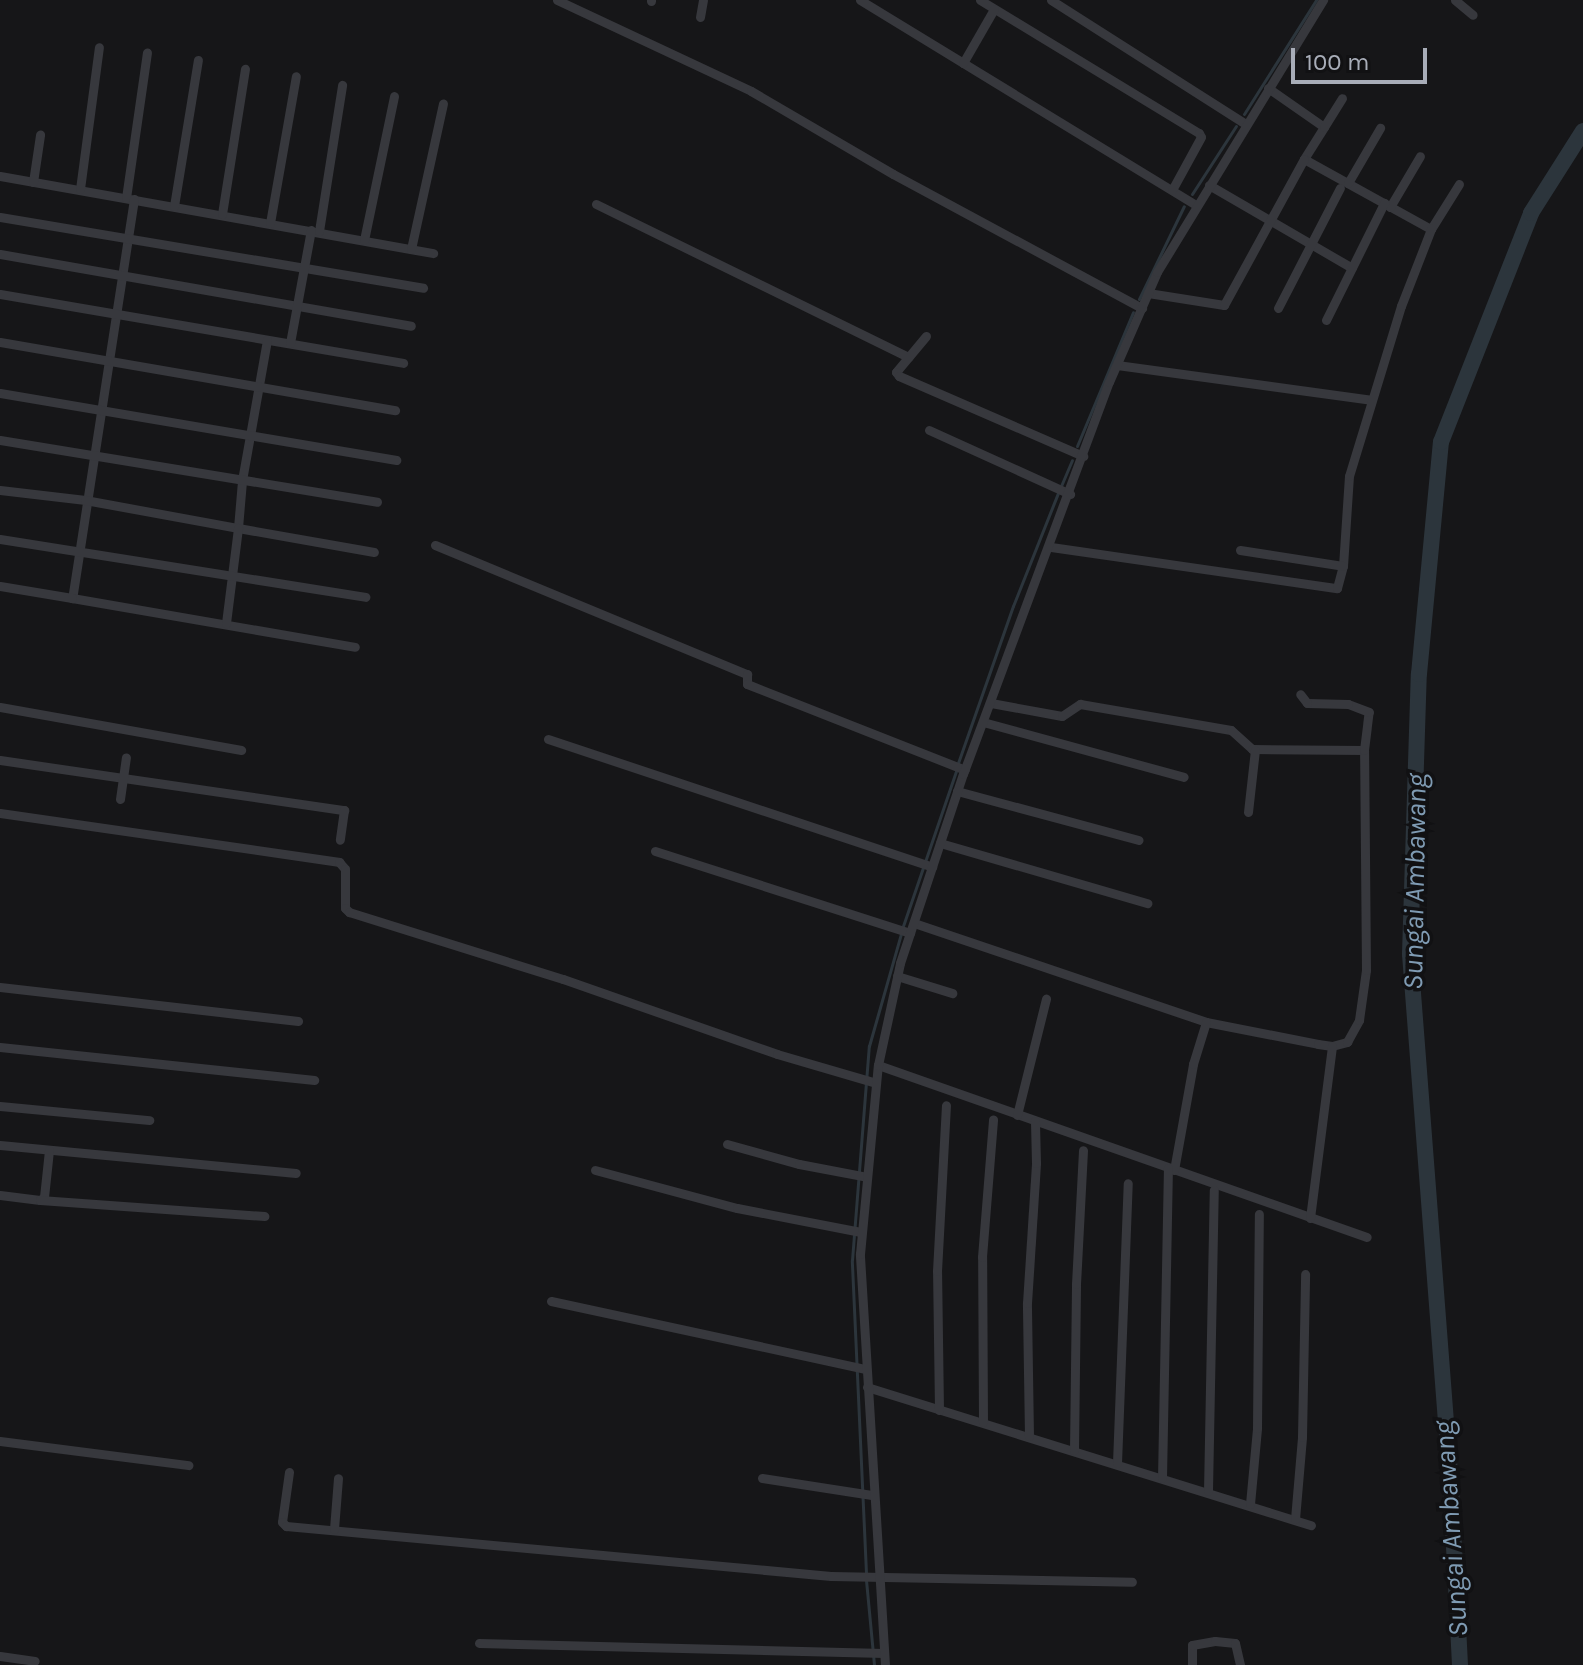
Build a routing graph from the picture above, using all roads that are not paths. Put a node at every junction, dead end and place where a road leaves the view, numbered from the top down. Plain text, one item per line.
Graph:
1 (557, 0) edge
2 (703, 0) edge
3 (860, 0) edge
4 (980, 0) edge
5 (1051, 0) edge
6 (1323, 0) edge
7 (1455, 0) edge
8 (994, 9) junction
9 (1473, 15) dead end
10 (700, 17) dead end
11 (99, 47) dead end
12 (147, 53) dead end
13 (198, 60) dead end
14 (963, 63) junction
15 (245, 69) dead end
16 (296, 76) dead end
17 (342, 85) dead end
18 (1268, 88) junction
19 (394, 96) dead end
20 (1342, 98) dead end
21 (443, 103) dead end
22 (1246, 124) junction
23 (1324, 127) junction
24 (1380, 128) dead end
25 (40, 135) dead end
26 (1420, 156) dead end
27 (1304, 159) junction
28 (0, 176) edge
29 (33, 182) junction
30 (1459, 184) dead end
31 (1209, 185) junction
32 (1344, 186) junction
33 (80, 189) junction
34 (1172, 190) junction
35 (130, 199) junction
36 (596, 204) dead end
37 (1196, 205) junction
38 (1387, 205) junction
39 (174, 206) junction
40 (222, 214) junction
41 (0, 217) edge
42 (1268, 221) junction
43 (270, 223) junction
44 (315, 230) junction
45 (1429, 234) junction
46 (127, 236) junction
47 (364, 240) junction
48 (1310, 244) junction
49 (411, 249) junction
50 (433, 253) dead end
51 (0, 254) edge
52 (304, 267) junction
53 (1352, 268) junction
54 (121, 273) junction
55 (423, 288) dead end
56 (1148, 293) junction
57 (0, 294) edge
58 (296, 305) junction
59 (1142, 308) junction
60 (1278, 308) dead end
61 (114, 314) junction
62 (1326, 320) dead end
63 (411, 326) dead end
64 (926, 336) dead end
65 (267, 340) junction
66 (0, 342) edge
67 (290, 343) junction
68 (909, 357) junction
69 (107, 359) junction
70 (403, 363) dead end
71 (1117, 365) junction
72 (260, 386) junction
73 (0, 393) edge
74 (1371, 400) junction
75 (101, 408) junction
76 (395, 410) dead end
77 (929, 430) dead end
78 (251, 433) junction
79 (0, 440) edge
80 (93, 454) junction
81 (1083, 456) junction
82 (396, 460) dead end
83 (242, 481) junction
84 (0, 490) edge
85 (1070, 494) junction
86 (85, 500) junction
87 (377, 502) dead end
88 (238, 528) junction
89 (0, 539) edge
90 (435, 545) dead end
91 (1051, 547) junction
92 (1240, 550) dead end
93 (78, 551) junction
94 (374, 552) dead end
95 (1343, 566) junction
96 (233, 576) junction
97 (0, 586) edge
98 (365, 597) dead end
99 (72, 598) junction
100 (226, 623) junction
101 (355, 647) dead end
102 (1300, 694) dead end
103 (991, 703) junction
104 (0, 707) edge
105 (983, 722) junction
106 (548, 739) dead end
107 (241, 750) dead end
108 (1255, 750) junction
109 (1364, 750) junction
110 (126, 757) dead end
111 (0, 760) edge
112 (965, 770) junction
113 (122, 777) junction
114 (1184, 777) dead end
115 (957, 791) junction
116 (120, 799) dead end
117 (1248, 812) dead end
118 (0, 813) edge
119 (340, 840) dead end
120 (1138, 840) dead end
121 (940, 843) junction
122 (655, 851) dead end
123 (932, 867) junction
124 (1147, 903) dead end
125 (914, 923) junction
126 (910, 933) junction
127 (897, 976) junction
128 (0, 987) edge
129 (952, 993) dead end
130 (1046, 999) dead end
131 (298, 1021) dead end
132 (1206, 1022) junction
133 (1332, 1046) junction
134 (0, 1047) edge
135 (878, 1065) junction
136 (314, 1080) dead end
137 (876, 1083) junction
138 (946, 1105) dead end
139 (0, 1106) edge
140 (1017, 1115) junction
141 (993, 1119) dead end
142 (149, 1120) dead end
143 (1035, 1121) junction
144 (727, 1144) dead end
145 (0, 1145) edge
146 (49, 1150) junction
147 (1083, 1150) dead end
148 (1171, 1169) junction
149 (595, 1170) dead end
150 (296, 1173) dead end
151 (867, 1177) junction
152 (1128, 1183) dead end
153 (1214, 1190) dead end
154 (0, 1195) edge
155 (40, 1200) junction
156 (1259, 1214) dead end
157 (264, 1216) dead end
158 (1310, 1218) junction
159 (861, 1232) junction
160 (1367, 1237) dead end
161 (1305, 1274) dead end
162 (551, 1301) dead end
163 (866, 1369) junction
164 (867, 1387) junction
165 (939, 1410) junction
166 (983, 1422) junction
167 (1029, 1436) junction
168 (0, 1441) edge
169 (1074, 1450) junction
170 (1117, 1463) junction
171 (188, 1465) dead end
172 (289, 1472) dead end
173 (338, 1478) dead end
174 (762, 1478) dead end
175 (1162, 1478) junction
176 (1208, 1491) junction
177 (872, 1495) junction
178 (1250, 1504) junction
179 (1295, 1519) junction
180 (1311, 1525) dead end
181 (334, 1529) junction
182 (871, 1578) junction
183 (1132, 1582) dead end
184 (479, 1643) dead end
185 (878, 1653) junction
186 (0, 1656) edge
187 (35, 1661) dead end
188 (885, 1665) edge
189 (1192, 1665) edge
190 (1240, 1665) edge

1 - 59 street
2 - 10 street
3 - 14 street
4 - 8 street
5 - 22 street
6 - 18 street
7 - 9 street
8 - 14 street
8 - 34 street
11 - 33 street
12 - 35 street
13 - 39 street
14 - 34 street
15 - 40 street
16 - 43 street
17 - 44 street
18 - 22 street
18 - 23 street
19 - 47 street
20 - 23 street
21 - 49 street
22 - 31 street
23 - 27 street
24 - 32 street
25 - 29 street
26 - 38 street
27 - 32 street
27 - 42 street
28 - 29 street
29 - 33 street
30 - 45 street
31 - 37 street
31 - 42 street
32 - 38 street
32 - 48 street
33 - 35 street
34 - 37 street
35 - 39 street
35 - 46 street
36 - 68 street
37 - 56 street
38 - 45 street
38 - 53 street
39 - 40 street
40 - 43 street
41 - 46 street
42 - 48 street
42 - 56 street
43 - 44 street
44 - 47 street
44 - 52 street
45 - 74 street
46 - 52 street
46 - 54 street
47 - 49 street
48 - 53 street
48 - 60 street
49 - 50 street
51 - 54 street
52 - 55 street
52 - 58 street
53 - 62 street
54 - 58 street
54 - 61 street
56 - 59 street
57 - 61 street
58 - 63 street
58 - 67 street
59 - 71 street
61 - 65 street
61 - 69 street
64 - 68 street
65 - 67 street
65 - 72 street
66 - 69 street
67 - 70 street
68 - 81 street
69 - 72 street
69 - 75 street
71 - 74 street
71 - 81 street
72 - 76 street
72 - 78 street
73 - 75 street
74 - 95 street
75 - 78 street
75 - 80 street
77 - 85 street
78 - 82 street
78 - 83 street
79 - 80 street
80 - 83 street
80 - 86 street
81 - 85 street
83 - 87 street
83 - 88 street
84 - 86 street
85 - 91 street
86 - 88 street
86 - 93 street
88 - 94 street
88 - 96 street
89 - 93 street
90 - 112 street
91 - 95 street
91 - 103 street
92 - 95 street
93 - 96 street
93 - 99 street
96 - 98 street
96 - 100 street
97 - 99 street
99 - 100 street
100 - 101 street
102 - 109 street
103 - 105 street
103 - 108 street
104 - 107 street
105 - 112 street
105 - 114 street
106 - 123 street
108 - 109 street
108 - 117 street
109 - 133 street
110 - 113 street
111 - 113 street
112 - 115 street
113 - 116 street
113 - 119 street
115 - 120 street
115 - 121 street
118 - 137 street
121 - 123 street
121 - 124 street
122 - 126 street
123 - 125 street
125 - 126 street
125 - 132 street
126 - 127 street
127 - 129 street
127 - 135 street
128 - 131 street
130 - 140 street
132 - 133 street
132 - 148 street
133 - 158 street
134 - 136 street
135 - 137 street
135 - 140 street
137 - 151 street
138 - 165 street
139 - 142 street
140 - 143 street
141 - 166 street
143 - 148 street
143 - 167 street
144 - 151 street
145 - 146 street
146 - 150 street
146 - 155 street
147 - 169 street
148 - 158 street
148 - 175 street
149 - 159 street
151 - 159 street
152 - 170 street
153 - 176 street
154 - 155 street
155 - 157 street
156 - 178 street
158 - 160 street
159 - 163 street
161 - 179 street
162 - 163 street
163 - 164 street
164 - 165 street
164 - 177 street
165 - 166 street
166 - 167 street
167 - 169 street
168 - 171 street
169 - 170 street
170 - 175 street
172 - 181 street
173 - 181 street
174 - 177 street
175 - 176 street
176 - 178 street
177 - 182 street
178 - 179 street
179 - 180 street
181 - 182 street
182 - 183 street
182 - 185 street
184 - 185 street
185 - 188 street
186 - 187 street
189 - 190 street

